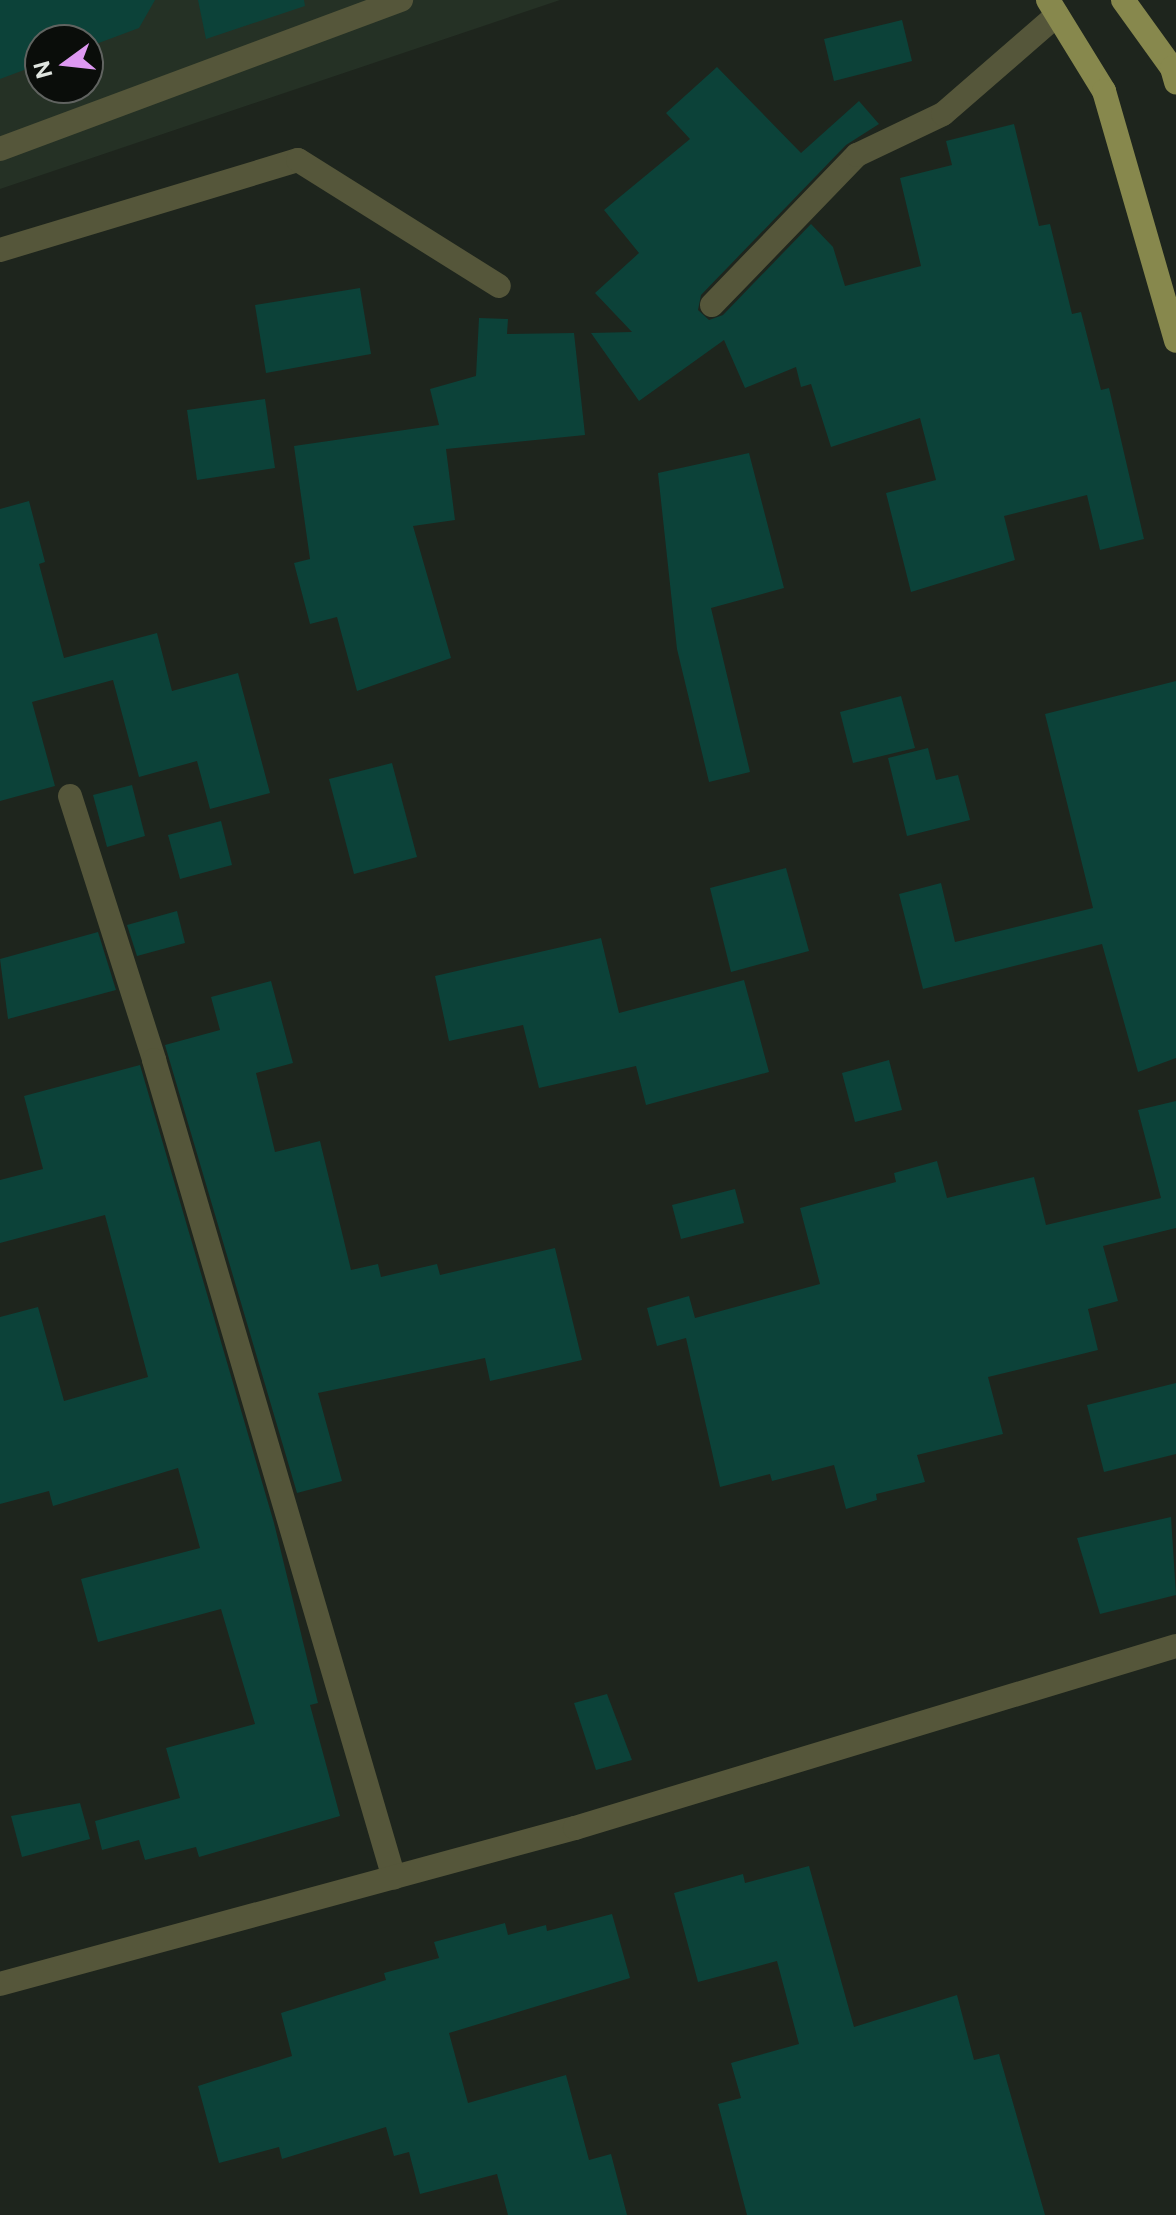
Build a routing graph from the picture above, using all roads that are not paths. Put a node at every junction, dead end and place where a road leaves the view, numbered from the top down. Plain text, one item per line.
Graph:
1 (401, 0) edge
2 (1123, 0) edge
3 (1053, 8) edge
4 (1175, 71) edge
5 (0, 149) edge
6 (0, 250) edge
7 (499, 286) dead end
8 (712, 305) dead end
9 (1176, 341) edge
10 (70, 796) dead end
11 (1176, 1646) edge
12 (394, 1878) junction
13 (0, 1984) edge

1 - 5 street
2 - 4 main road
3 - 8 street
3 - 9 main road
6 - 7 street
10 - 12 street
11 - 12 street
12 - 13 street

